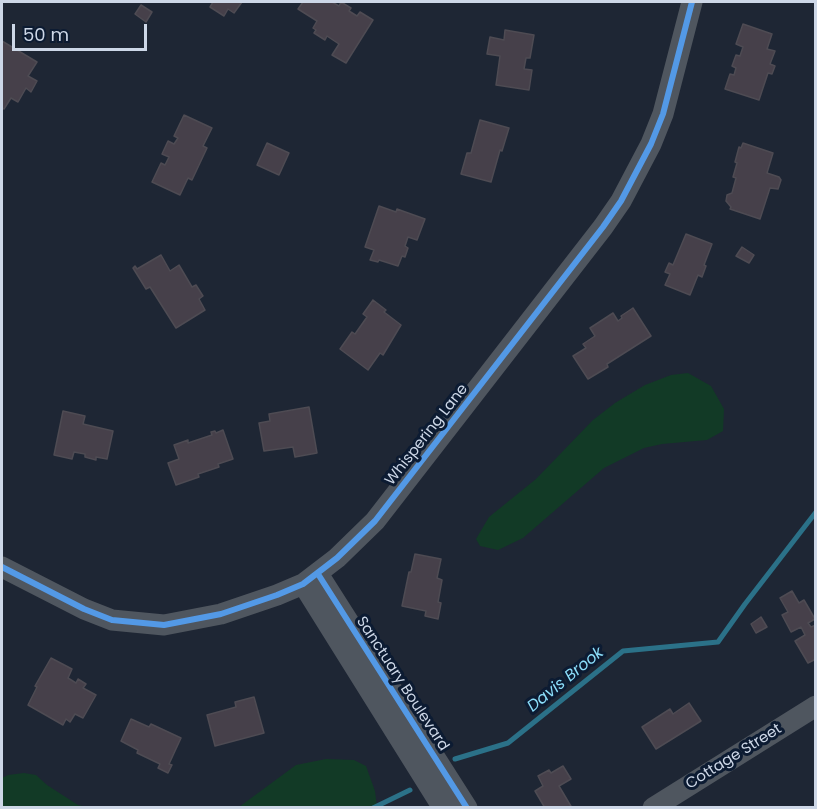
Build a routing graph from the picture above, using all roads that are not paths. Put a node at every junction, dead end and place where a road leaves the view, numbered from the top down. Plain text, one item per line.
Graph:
1 (692, 2) edge
2 (2, 567) edge
3 (310, 579) junction
4 (816, 706) edge
5 (443, 807) edge
6 (466, 807) edge
7 (653, 807) edge

1 - 3 street, Whispering Lane
2 - 3 street, Whispering Lane
3 - 5 street, Sanctuary Boulevard
3 - 6 street, Sanctuary Boulevard
4 - 7 street, Cottage Street

